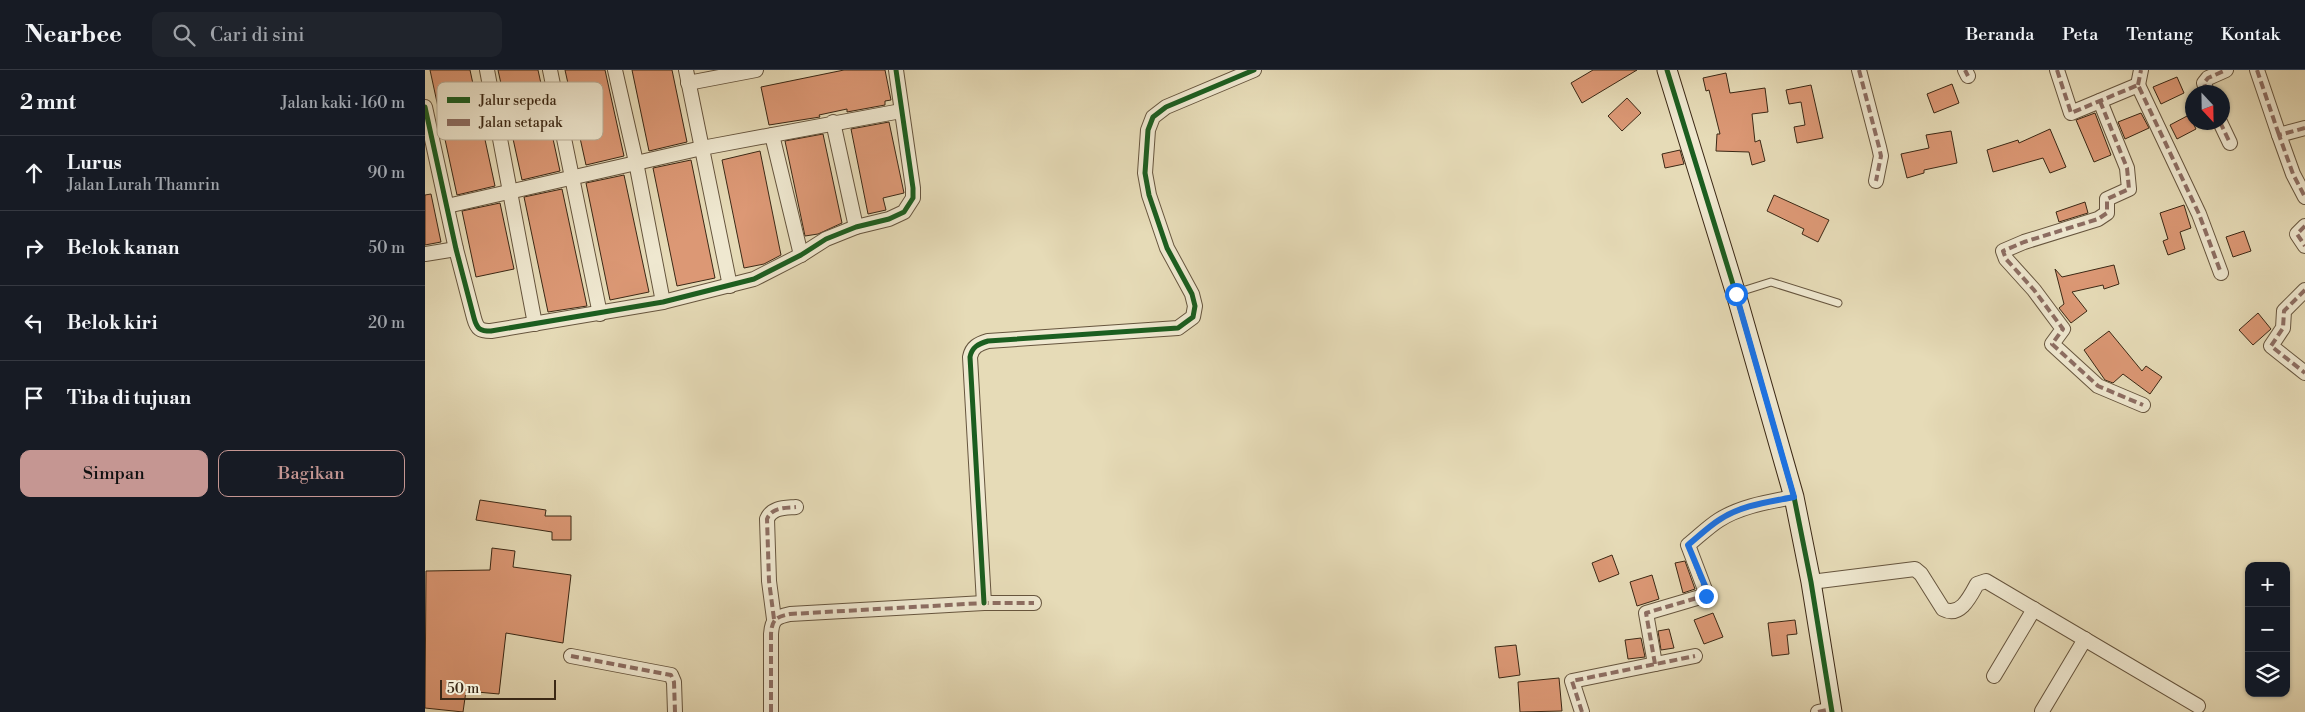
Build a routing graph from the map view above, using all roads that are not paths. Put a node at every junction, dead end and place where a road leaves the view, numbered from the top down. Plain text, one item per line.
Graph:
1 (615, 70) edge
2 (756, 70) edge
3 (896, 70) edge
4 (1254, 70) edge
5 (1667, 70) edge
6 (1859, 70) edge
7 (2057, 70) edge
8 (2141, 70) edge
9 (2226, 70) edge
10 (2257, 70) edge
11 (687, 77) edge
12 (2138, 84) junction
13 (2205, 85) edge
14 (2100, 101) junction
15 (425, 107) edge
16 (901, 111) junction
17 (833, 122) junction
18 (2305, 128) edge
19 (2224, 130) edge
20 (772, 135) junction
21 (2279, 135) junction
22 (501, 140) edge
23 (564, 140) edge
24 (2230, 143) dead end
25 (702, 148) junction
26 (636, 162) junction
27 (572, 177) junction
28 (1876, 181) dead end
29 (512, 192) junction
30 (2305, 197) edge
31 (447, 206) junction
32 (2305, 226) edge
33 (856, 227) junction
34 (2305, 246) edge
35 (456, 249) junction
36 (425, 254) edge
37 (801, 255) junction
38 (2221, 273) dead end
39 (730, 286) junction
40 (2305, 290) edge
41 (1736, 294) junction
42 (663, 302) junction
43 (1838, 303) dead end
44 (600, 314) junction
45 (535, 324) junction
46 (2305, 373) edge
47 (2143, 406) dead end
48 (1794, 497) junction
49 (796, 507) dead end
50 (1811, 582) junction
51 (984, 603) junction
52 (1034, 603) dead end
53 (2034, 609) junction
54 (774, 619) junction
55 (2085, 640) junction
56 (571, 656) dead end
57 (1695, 656) dead end
58 (1655, 664) junction
59 (1994, 676) dead end
60 (2198, 706) dead end
61 (1827, 711) edge
62 (2042, 711) edge
63 (675, 712) edge
64 (771, 712) edge
65 (1582, 712) edge

1 - 26 street
2 - 11 street
3 - 16 street
4 - 51 street
5 - 41 street
6 - 28 street
7 - 14 street
8 - 12 street
9 - 13 street
10 - 21 street
11 - 25 street
12 - 14 street
12 - 38 street
14 - 47 street
15 - 31 street
16 - 17 street
16 - 33 street
17 - 20 street
17 - 33 street
18 - 21 street
19 - 24 street
20 - 25 street
20 - 37 street
21 - 30 street
22 - 29 street
23 - 27 street
25 - 26 street
25 - 39 street
26 - 27 street
26 - 42 street
27 - 29 street
27 - 44 street
29 - 31 street
29 - 45 street
31 - 35 street
32 - 34 street
33 - 37 street
35 - 36 street
35 - 45 street
37 - 39 street
39 - 42 street
40 - 46 street
41 - 43 lane
41 - 48 street
42 - 44 street
44 - 45 street
48 - 50 street
48 - 58 street
49 - 54 street
50 - 53 street
50 - 61 street
51 - 52 street
51 - 54 street
53 - 55 street
53 - 59 street
54 - 64 street
55 - 60 street
55 - 62 street
56 - 63 street
57 - 58 street
58 - 65 street

